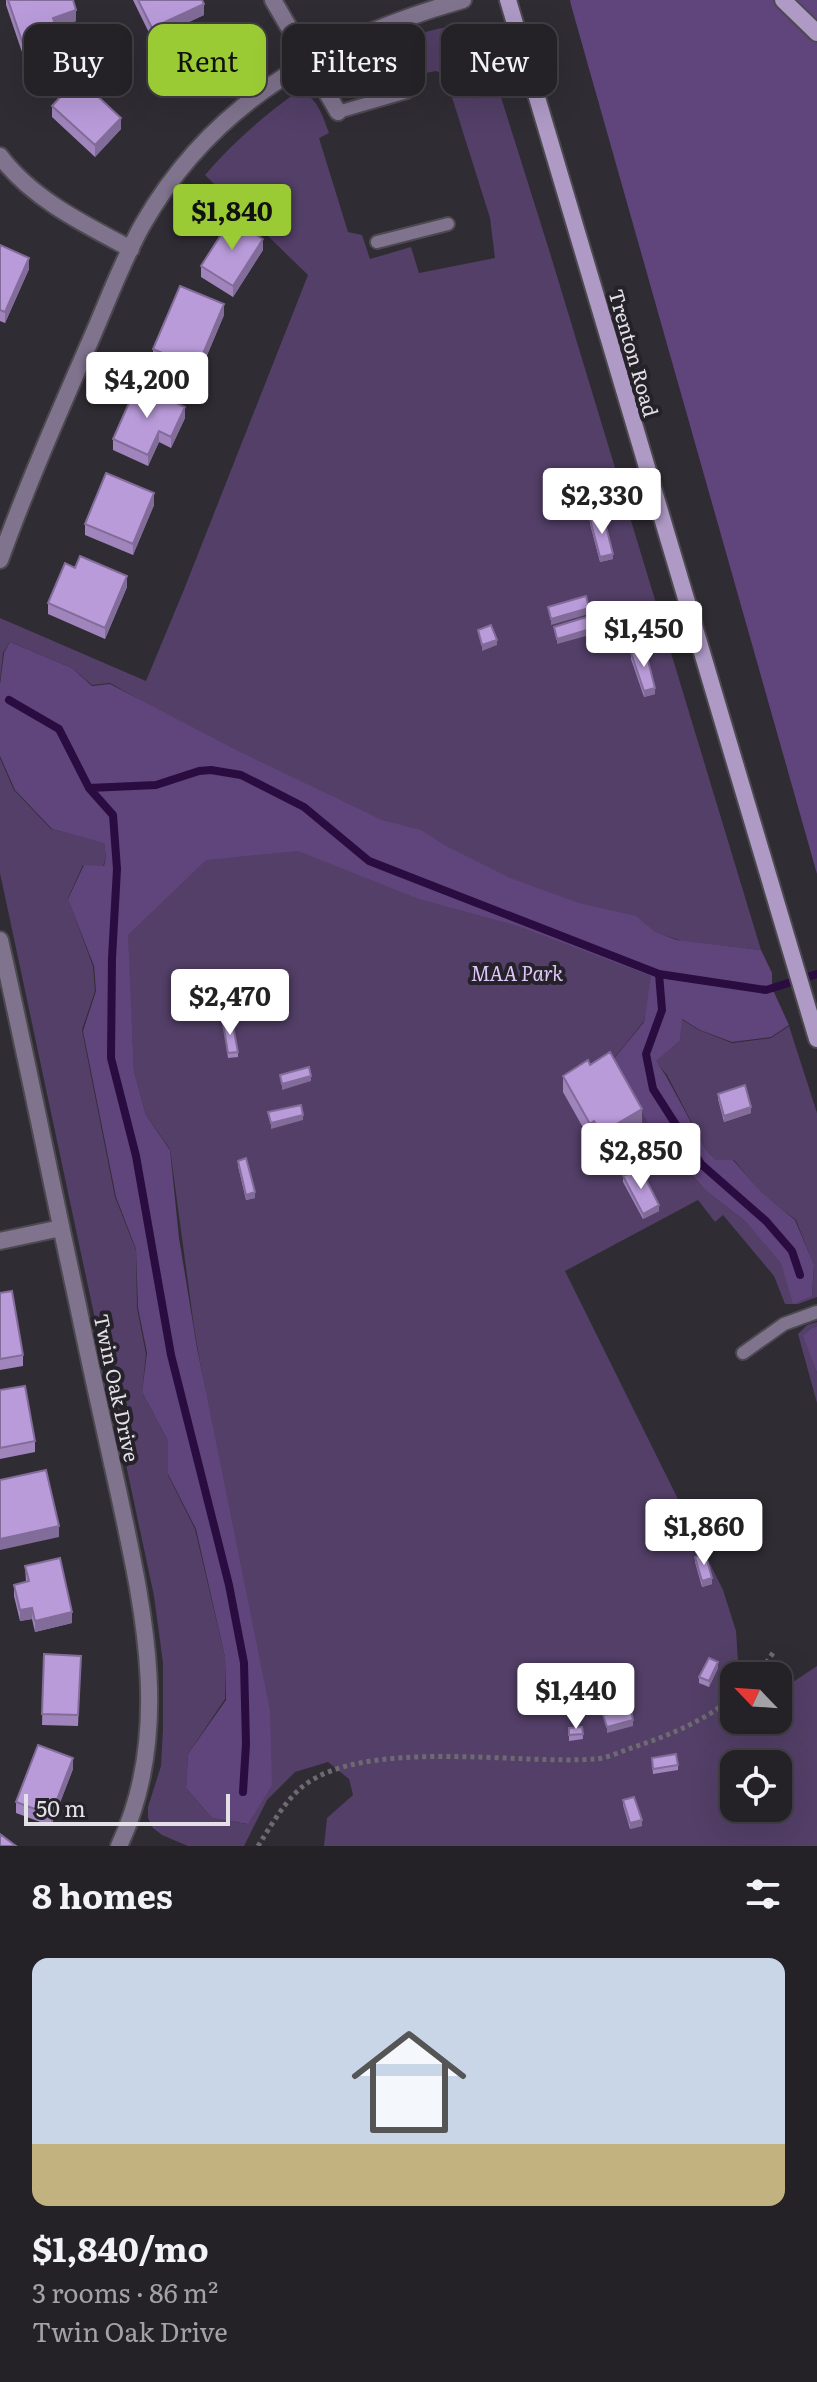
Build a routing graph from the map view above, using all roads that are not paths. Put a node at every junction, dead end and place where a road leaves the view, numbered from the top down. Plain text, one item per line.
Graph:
1 (273, 0) edge
2 (463, 0) edge
3 (508, 0) edge
4 (783, 0) edge
5 (287, 24) edge
6 (389, 24) edge
7 (817, 33) edge
8 (282, 78) edge
9 (329, 96) edge
10 (393, 96) edge
11 (338, 112) joint
12 (0, 156) edge
13 (448, 224) dead end
14 (377, 242) dead end
15 (131, 249) junction
16 (4, 537) edge
17 (0, 560) edge
18 (0, 940) edge
19 (817, 1039) edge
20 (61, 1228) junction
21 (0, 1241) edge
22 (817, 1312) edge
23 (743, 1353) dead end
24 (124, 1844) edge

1 - 5 street
2 - 6 street
3 - 19 main road, Trenton Road
4 - 7 main road
8 - 15 street
9 - 11 street
10 - 11 lane
12 - 15 street
13 - 14 lane
15 - 16 street
16 - 17 street
18 - 20 street, Twin Oak Drive
20 - 21 street
20 - 24 street, Twin Oak Drive
22 - 23 lane

